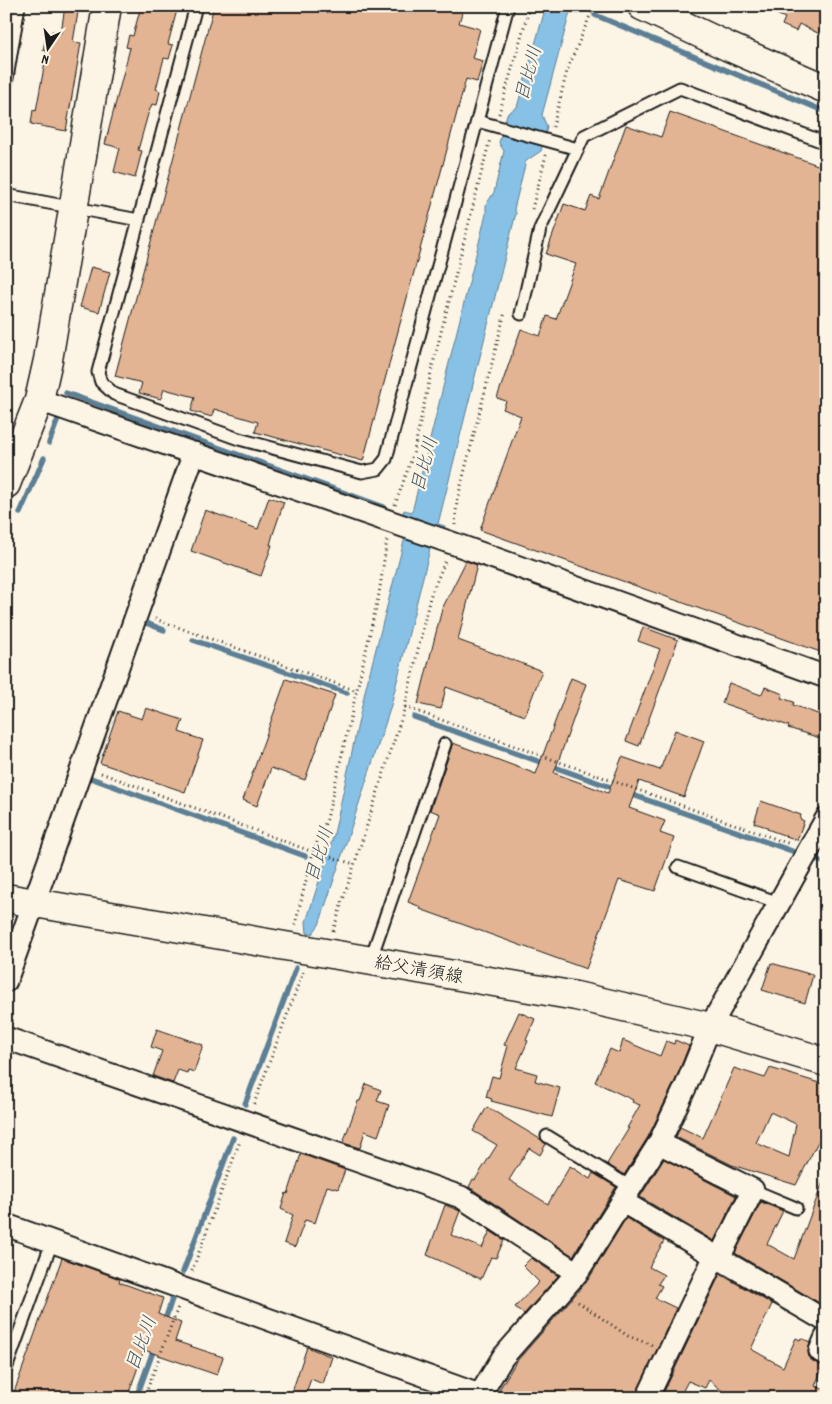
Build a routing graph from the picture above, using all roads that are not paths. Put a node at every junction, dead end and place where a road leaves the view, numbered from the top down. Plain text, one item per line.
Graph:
1 (19, 6) edge
2 (107, 6) edge
3 (196, 6) edge
4 (508, 6) edge
5 (642, 6) edge
6 (6, 84) edge
7 (826, 89) edge
8 (477, 121) junction
9 (826, 143) edge
10 (578, 149) junction
11 (6, 195) edge
12 (73, 207) junction
13 (139, 220) junction
14 (521, 314) dead end
15 (39, 400) junction
16 (194, 453) junction
17 (12, 455) edge
18 (6, 484) edge
19 (826, 677) edge
20 (445, 744) dead end
21 (826, 819) edge
22 (678, 867) dead end
23 (6, 898) edge
24 (34, 903) junction
25 (779, 903) junction
26 (370, 960) junction
27 (6, 981) edge
28 (710, 1027) junction
29 (6, 1038) edge
30 (826, 1062) edge
31 (547, 1136) dead end
32 (658, 1143) junction
33 (753, 1190) junction
34 (627, 1195) junction
35 (796, 1208) dead end
36 (6, 1225) edge
37 (52, 1242) junction
38 (717, 1257) junction
39 (577, 1273) junction
40 (826, 1321) edge
41 (826, 1337) edge
42 (826, 1354) edge
43 (6, 1369) edge
44 (478, 1396) edge
45 (646, 1398) edge

1 - 6 lane
2 - 12 main road
3 - 13 lane
4 - 8 lane
5 - 7 main road
8 - 10 lane
8 - 13 lane
9 - 10 lane
10 - 14 lane
11 - 12 lane
12 - 13 lane
12 - 15 main road
15 - 16 street
15 - 17 main road
16 - 19 street
16 - 24 street
17 - 18 main road
20 - 26 lane
21 - 25 street
22 - 25 lane
23 - 24 main road, 給父清須線
24 - 26 main road, 給父清須線
24 - 27 street
25 - 28 street
26 - 28 main road, 給父清須線
28 - 30 main road, 給父清須線
28 - 32 street
29 - 39 street
31 - 34 lane
32 - 33 street
32 - 34 street
33 - 35 lane
33 - 38 street
34 - 38 street
34 - 39 street
36 - 37 street
37 - 43 lane
37 - 44 street
38 - 40 street
38 - 45 street
39 - 44 street
41 - 42 street

